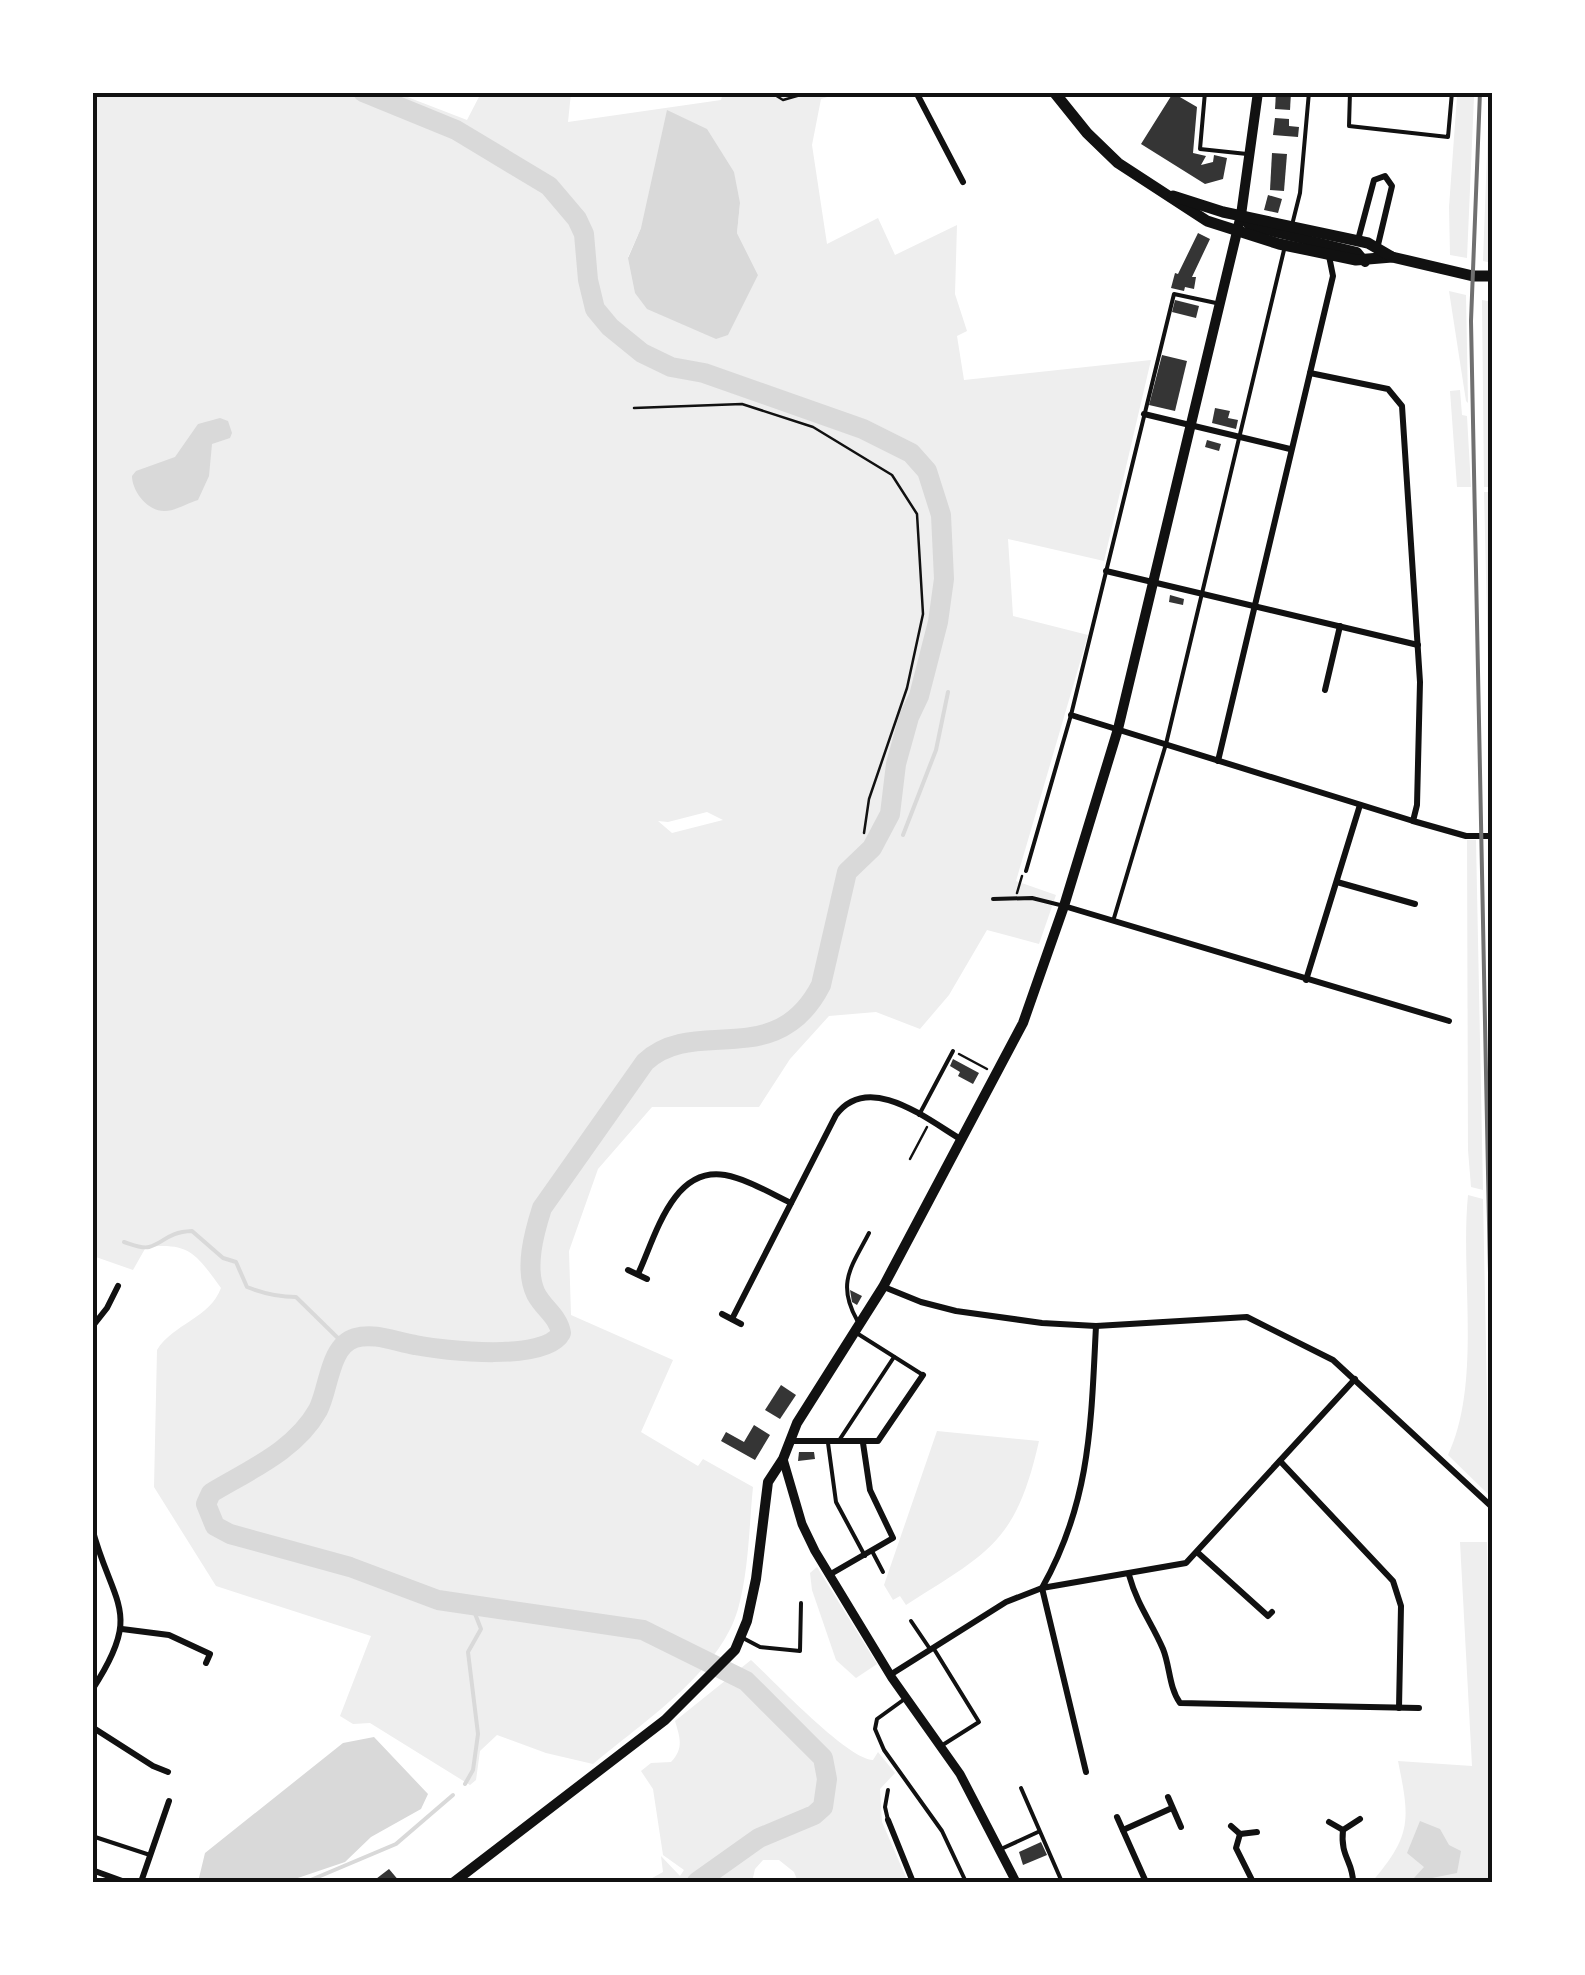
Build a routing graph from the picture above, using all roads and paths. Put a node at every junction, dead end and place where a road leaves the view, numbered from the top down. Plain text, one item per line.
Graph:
1 (770, 92) edge
2 (811, 92) edge
3 (916, 92) edge
4 (1054, 92) edge
5 (1205, 92) edge
6 (1258, 92) edge
7 (1309, 92) edge
8 (1350, 92) edge
9 (1455, 92) edge
10 (1476, 94) edge
11 (1251, 154) junction
12 (963, 182) dead end
13 (1164, 194) junction
14 (1241, 215) junction
15 (1292, 226) junction
16 (1236, 232) junction
17 (1358, 241) junction
18 (1285, 246) junction
19 (1328, 249) junction
20 (1377, 249) junction
21 (1392, 258) junction
22 (1473, 276) junction
23 (1492, 276) edge
24 (1492, 287) edge
25 (1221, 304) junction
26 (1310, 373) junction
27 (634, 408) dead end
28 (1144, 414) junction
29 (1192, 425) junction
30 (1239, 436) junction
31 (1290, 449) junction
32 (1106, 571) junction
33 (1155, 582) junction
34 (1202, 594) junction
35 (1255, 606) junction
36 (1340, 626) junction
37 (1418, 645) junction
38 (1325, 690) dead end
39 (1071, 715) junction
40 (1118, 729) junction
41 (1166, 744) junction
42 (1218, 761) junction
43 (1360, 805) junction
44 (1413, 821) junction
45 (864, 833) dead end
46 (1492, 836) edge
47 (1026, 871) joint
48 (1336, 882) junction
49 (992, 899) dead end
50 (1015, 900) junction
51 (1415, 904) dead end
52 (1064, 906) junction
53 (1114, 918) junction
54 (1306, 980) junction
55 (1449, 1021) dead end
56 (953, 1052) joint
57 (998, 1075) junction
58 (919, 1115) junction
59 (930, 1122) junction
60 (962, 1140) junction
61 (910, 1159) dead end
62 (791, 1203) junction
63 (870, 1233) dead end
64 (628, 1270) dead end
65 (638, 1274) junction
66 (647, 1278) dead end
67 (118, 1286) dead end
68 (883, 1287) junction
69 (722, 1314) dead end
70 (732, 1319) junction
71 (741, 1324) dead end
72 (1096, 1326) junction
73 (92, 1327) edge
74 (857, 1328) junction
75 (894, 1357) junction
76 (923, 1375) joint
77 (1355, 1379) junction
78 (788, 1441) junction
79 (832, 1443) junction
80 (863, 1443) junction
81 (783, 1460) junction
82 (1280, 1461) junction
83 (1492, 1507) edge
84 (92, 1528) edge
85 (1197, 1552) junction
86 (868, 1554) junction
87 (883, 1572) dead end
88 (1129, 1574) junction
89 (830, 1575) junction
90 (1042, 1588) junction
91 (802, 1604) dead end
92 (1272, 1612) dead end
93 (911, 1621) dead end
94 (122, 1629) junction
95 (741, 1637) junction
96 (932, 1649) junction
97 (206, 1663) dead end
98 (890, 1675) junction
99 (92, 1690) edge
100 (906, 1698) junction
101 (1399, 1708) junction
102 (1419, 1708) dead end
103 (92, 1727) edge
104 (941, 1746) junction
105 (153, 1766) junction
106 (168, 1772) dead end
107 (1086, 1772) dead end
108 (148, 1778) dead end
109 (1020, 1788) dead end
110 (888, 1790) dead end
111 (1168, 1798) dead end
112 (169, 1801) dead end
113 (1172, 1808) junction
114 (1117, 1817) dead end
115 (888, 1820) joint
116 (1360, 1820) dead end
117 (1329, 1822) dead end
118 (1232, 1826) dead end
119 (1181, 1827) dead end
120 (1123, 1830) junction
121 (1343, 1830) junction
122 (1039, 1831) junction
123 (1257, 1832) dead end
124 (1240, 1834) junction
125 (92, 1836) edge
126 (1001, 1849) junction
127 (150, 1856) junction
128 (92, 1870) edge
129 (125, 1882) edge
130 (141, 1882) edge
131 (454, 1882) edge
132 (912, 1882) edge
133 (966, 1882) edge
134 (1016, 1882) edge
135 (1062, 1882) edge
136 (1146, 1882) edge
137 (1252, 1882) edge
138 (1353, 1882) edge

1 - 2 path
3 - 12 street
4 - 13 highway
5 - 11 lane
6 - 11 main road
7 - 15 lane
8 - 9 lane
9 - 10 street
11 - 14 main road
13 - 14 highway
13 - 16 highway
14 - 15 highway
14 - 16 main road
14 - 19 main road
15 - 17 highway
16 - 18 highway
16 - 25 main road
17 - 20 highway
17 - 20 street
18 - 19 highway
18 - 30 lane
19 - 21 highway
19 - 26 street
20 - 21 highway
21 - 22 highway
22 - 23 highway
22 - 24 highway
25 - 28 lane
25 - 29 main road
26 - 31 street
26 - 37 street
27 - 45 path
28 - 29 street
28 - 32 lane
29 - 30 street
29 - 33 main road
30 - 31 street
30 - 34 lane
31 - 35 street
32 - 33 street
32 - 39 lane
33 - 34 street
33 - 40 main road
34 - 35 street
34 - 41 lane
35 - 36 street
35 - 42 street
36 - 37 street
36 - 38 street
37 - 44 street
39 - 40 street
39 - 47 lane
40 - 41 street
40 - 52 main road
41 - 42 street
41 - 53 lane
42 - 43 street
43 - 44 street
43 - 48 street
44 - 46 street
47 - 50 path
48 - 51 street
48 - 54 street
49 - 50 lane
50 - 52 lane
52 - 53 street
52 - 57 main road
53 - 54 street
54 - 55 street
56 - 57 path
56 - 58 lane
57 - 60 main road
58 - 59 street
58 - 62 street
59 - 60 street
59 - 61 path
60 - 68 main road
62 - 65 street
62 - 70 street
63 - 74 lane
64 - 65 street
65 - 66 street
67 - 73 street
68 - 72 street
68 - 74 main road
69 - 70 street
70 - 71 street
72 - 77 street
72 - 90 street
74 - 75 lane
74 - 78 main road
75 - 76 lane
75 - 79 lane
76 - 80 street
77 - 82 street
77 - 83 street
78 - 79 street
78 - 81 main road
79 - 80 street
79 - 86 lane
80 - 86 street
81 - 89 main road
81 - 95 main road
82 - 85 street
82 - 101 street
84 - 94 street
85 - 88 street
85 - 92 street
86 - 87 lane
86 - 89 street
88 - 90 street
88 - 101 street
89 - 98 main road
90 - 96 street
90 - 107 street
91 - 95 lane
93 - 96 lane
94 - 97 street
94 - 99 street
95 - 131 main road
96 - 98 street
96 - 104 lane
98 - 100 main road
100 - 104 main road
100 - 133 lane
101 - 102 street
103 - 105 street
104 - 126 main road
105 - 106 street
105 - 108 street
109 - 122 lane
110 - 115 lane
111 - 113 street
112 - 127 street
113 - 119 street
113 - 120 street
114 - 120 street
115 - 132 street
116 - 121 street
117 - 121 street
118 - 124 street
120 - 136 street
121 - 138 street
122 - 126 lane
122 - 135 lane
123 - 124 street
124 - 137 street
125 - 127 lane
126 - 134 main road
127 - 130 street
128 - 129 street

